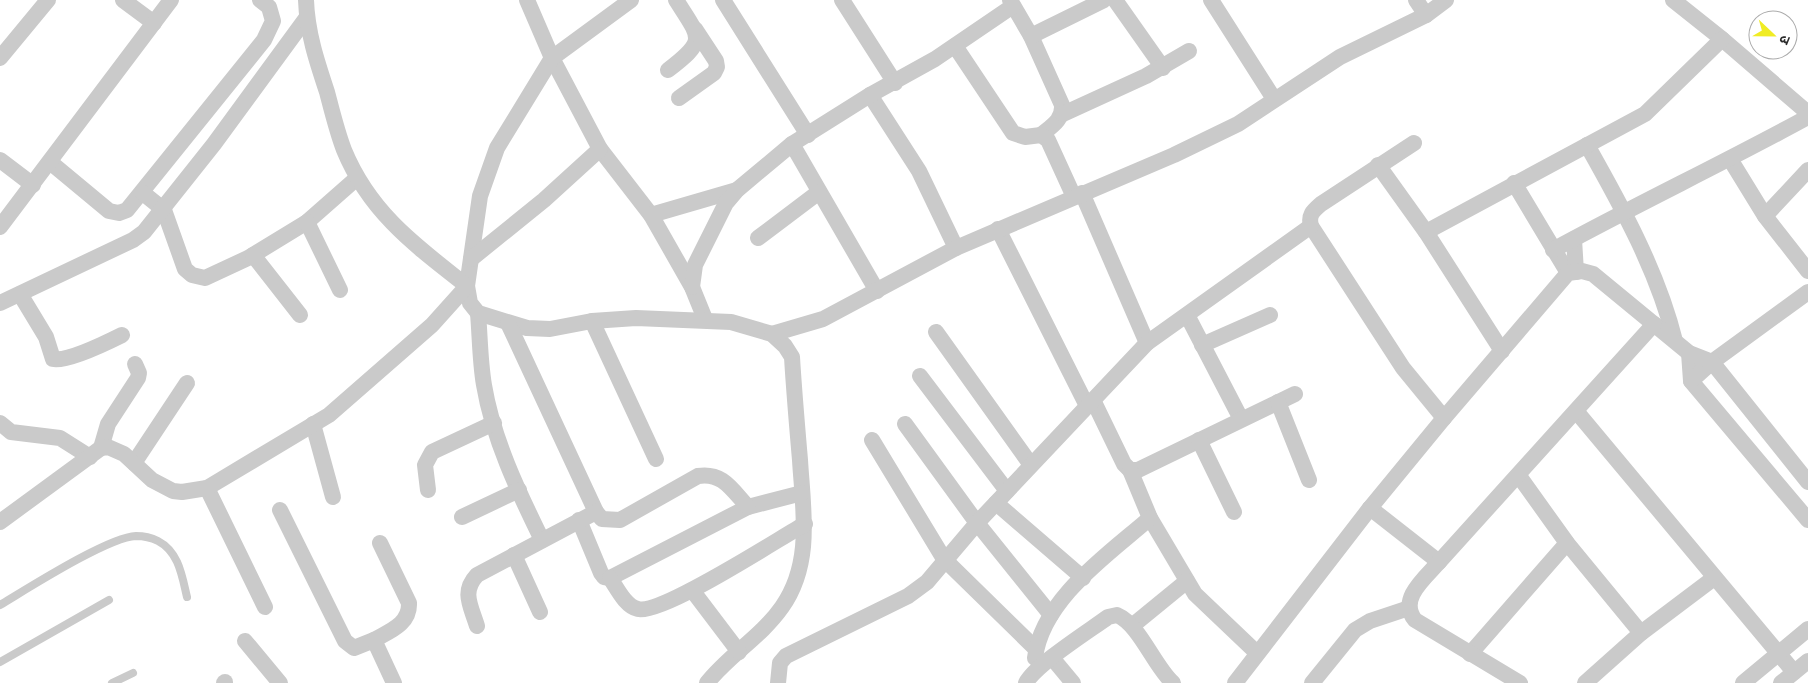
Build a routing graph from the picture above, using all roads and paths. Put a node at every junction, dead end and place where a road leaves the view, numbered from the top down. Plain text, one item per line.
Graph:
1 (48, 0) edge
2 (123, 0) edge
3 (171, 0) edge
4 (260, 0) edge
5 (306, 0) edge
6 (527, 0) edge
7 (631, 0) edge
8 (676, 0) edge
9 (723, 0) edge
10 (842, 0) edge
11 (1104, 0) edge
12 (1115, 0) edge
13 (1210, 0) edge
14 (1416, 0) edge
15 (1446, 0) edge
16 (1673, 0) edge
17 (1012, 3) edge
18 (1426, 15) junction
19 (307, 17) junction
20 (154, 22) junction
21 (695, 29) junction
22 (1031, 36) junction
23 (1722, 39) junction
24 (955, 46) junction
25 (1190, 51) dead end
26 (0, 58) edge
27 (552, 58) junction
28 (1163, 68) junction
29 (668, 70) dead end
30 (895, 83) junction
31 (870, 95) junction
32 (679, 98) dead end
33 (1274, 99) junction
34 (1063, 114) junction
35 (1808, 115) edge
36 (1041, 134) junction
37 (808, 135) junction
38 (1414, 142) dead end
39 (792, 144) junction
40 (1587, 145) junction
41 (600, 149) junction
42 (1730, 159) junction
43 (0, 160) edge
44 (50, 162) junction
45 (1378, 165) junction
46 (1808, 170) edge
47 (358, 178) junction
48 (1514, 183) junction
49 (33, 185) junction
50 (737, 190) junction
51 (819, 192) junction
52 (1078, 195) junction
53 (154, 202) junction
54 (1624, 211) junction
55 (651, 215) junction
56 (1765, 216) junction
57 (307, 222) junction
58 (1311, 226) junction
59 (0, 227) edge
60 (998, 229) junction
61 (1426, 232) junction
62 (758, 238) dead end
63 (1574, 239) junction
64 (956, 248) junction
65 (1553, 250) junction
66 (253, 255) junction
67 (471, 259) junction
68 (1808, 271) edge
69 (1572, 273) junction
70 (467, 286) junction
71 (692, 287) junction
72 (340, 290) dead end
73 (877, 291) junction
74 (1808, 292) edge
75 (20, 294) junction
76 (0, 303) edge
77 (478, 313) junction
78 (1270, 314) dead end
79 (300, 315) dead end
80 (1187, 315) junction
81 (706, 320) junction
82 (592, 321) junction
83 (508, 323) junction
84 (1654, 324) junction
85 (936, 332) dead end
86 (772, 334) junction
87 (122, 336) dead end
88 (1675, 342) junction
89 (1147, 343) junction
90 (1202, 345) junction
91 (1502, 351) junction
92 (1689, 352) junction
93 (1712, 362) junction
94 (135, 364) dead end
95 (920, 376) dead end
96 (1692, 382) junction
97 (187, 383) dead end
98 (1296, 394) dead end
99 (1278, 402) junction
100 (1090, 403) junction
101 (1576, 411) junction
102 (1444, 418) junction
103 (1241, 419) junction
104 (494, 423) junction
105 (0, 424) edge
106 (313, 424) junction
107 (905, 424) dead end
108 (872, 440) dead end
109 (1199, 440) junction
110 (96, 452) junction
111 (656, 459) dead end
112 (134, 463) junction
113 (1031, 464) junction
114 (1130, 470) junction
115 (1519, 476) junction
116 (1309, 480) dead end
117 (1808, 482) edge
118 (207, 488) junction
119 (428, 490) dead end
120 (519, 490) junction
121 (802, 493) junction
122 (333, 497) dead end
123 (1002, 497) junction
124 (748, 507) junction
125 (1370, 508) junction
126 (280, 510) dead end
127 (596, 512) junction
128 (1234, 512) dead end
129 (462, 517) dead end
130 (1150, 518) junction
131 (579, 520) junction
132 (1808, 520) edge
133 (0, 522) edge
134 (977, 523) junction
135 (805, 524) junction
136 (542, 540) junction
137 (380, 543) dead end
138 (1567, 543) junction
139 (514, 555) junction
140 (944, 559) junction
141 (1439, 562) junction
142 (610, 578) junction
143 (1083, 578) junction
144 (1714, 578) junction
145 (1187, 580) junction
146 (692, 590) junction
147 (187, 597) dead end
148 (109, 600) dead end
149 (0, 605) edge
150 (265, 606) dead end
151 (1409, 608) junction
152 (540, 612) dead end
153 (1051, 615) junction
154 (477, 626) dead end
155 (1132, 626) junction
156 (1808, 629) edge
157 (1641, 633) junction
158 (374, 640) junction
159 (245, 641) dead end
160 (1036, 649) junction
161 (738, 652) junction
162 (1257, 653) junction
163 (1470, 654) junction
164 (1053, 659) junction
165 (1808, 661) edge
166 (0, 662) edge
167 (1786, 667) edge
168 (133, 674) dead end
169 (1029, 678) edge
170 (710, 682) edge
171 (112, 683) edge
172 (280, 683) edge
173 (394, 683) edge
174 (778, 683) edge
175 (1073, 683) edge
176 (1173, 683) edge
177 (1235, 683) edge
178 (1312, 683) edge
179 (1520, 683) edge
180 (1585, 683) edge
181 (1743, 683) edge

1 - 26 street
2 - 20 street
3 - 20 street
4 - 53 street
5 - 19 street
6 - 27 street
7 - 27 street
8 - 21 street
9 - 37 street
10 - 30 street
11 - 22 street
12 - 28 street
13 - 33 street
14 - 18 street
15 - 18 street
16 - 23 street
17 - 22 street
17 - 24 street
18 - 33 street
19 - 47 street
19 - 53 street
20 - 44 street
21 - 29 street
21 - 32 street
22 - 34 street
23 - 35 street
23 - 40 street
24 - 30 street
24 - 36 street
25 - 28 street
27 - 41 street
27 - 67 street
28 - 34 street
30 - 31 street
31 - 37 street
31 - 64 street
33 - 52 street
34 - 36 street
35 - 42 street
36 - 52 street
37 - 39 street
38 - 45 street
39 - 50 street
39 - 51 street
40 - 48 street
40 - 54 street
41 - 55 street
41 - 67 street
42 - 54 street
42 - 56 street
43 - 49 street
44 - 49 street
44 - 53 street
45 - 58 street
45 - 61 street
46 - 56 street
47 - 57 street
47 - 70 street
48 - 61 street
48 - 65 street
49 - 59 street
50 - 55 street
50 - 71 street
51 - 62 street
51 - 73 street
52 - 60 street
52 - 89 street
53 - 66 street
53 - 75 street
54 - 63 street
54 - 88 street
55 - 71 street
56 - 68 street
57 - 66 street
57 - 72 street
58 - 80 street
58 - 102 street
60 - 64 street
60 - 100 street
61 - 91 street
63 - 65 street
63 - 69 street
64 - 73 street
65 - 69 street
66 - 79 street
67 - 70 street
69 - 84 street
69 - 91 street
70 - 77 street
70 - 106 street
71 - 81 street
73 - 86 street
74 - 93 street
75 - 76 street
75 - 87 street
77 - 83 street
77 - 104 street
78 - 90 street
80 - 89 street
80 - 90 street
81 - 82 street
81 - 86 street
82 - 83 street
82 - 111 street
83 - 127 street
84 - 88 street
84 - 101 street
85 - 113 street
86 - 121 street
88 - 92 street
89 - 100 street
90 - 103 street
91 - 102 street
92 - 93 street
92 - 96 street
93 - 96 street
93 - 117 street
94 - 110 street
95 - 123 street
96 - 132 street
97 - 112 street
98 - 99 street
99 - 103 street
99 - 116 street
100 - 113 street
100 - 114 street
101 - 115 street
101 - 144 street
102 - 125 street
103 - 109 street
104 - 119 street
104 - 120 street
105 - 110 street
106 - 118 street
106 - 122 street
107 - 134 street
108 - 140 street
109 - 114 street
109 - 128 street
110 - 112 street
110 - 133 street
112 - 118 street
113 - 123 street
114 - 130 street
115 - 138 street
115 - 141 street
118 - 150 street
120 - 129 street
120 - 136 street
121 - 124 street
121 - 135 street
123 - 134 street
123 - 143 street
124 - 127 street
124 - 142 street
125 - 141 street
125 - 162 street
126 - 158 street
127 - 131 street
130 - 143 street
130 - 145 street
131 - 136 street
131 - 142 street
134 - 140 street
134 - 153 street
135 - 146 street
135 - 161 street
136 - 139 street
137 - 158 street
138 - 157 street
138 - 163 street
139 - 152 street
139 - 154 street
140 - 160 street
140 - 174 street
141 - 151 street
142 - 146 street
143 - 153 street
144 - 157 street
144 - 167 street
145 - 155 street
145 - 162 street
146 - 161 street
147 - 149 lane
148 - 166 lane
151 - 163 street
151 - 178 street
153 - 160 street
155 - 164 street
155 - 176 street
156 - 167 street
157 - 180 street
158 - 173 street
159 - 172 street
160 - 169 street
161 - 170 street
162 - 177 street
163 - 179 street
164 - 169 street
164 - 175 street
165 - 167 street
167 - 181 street
168 - 171 lane

